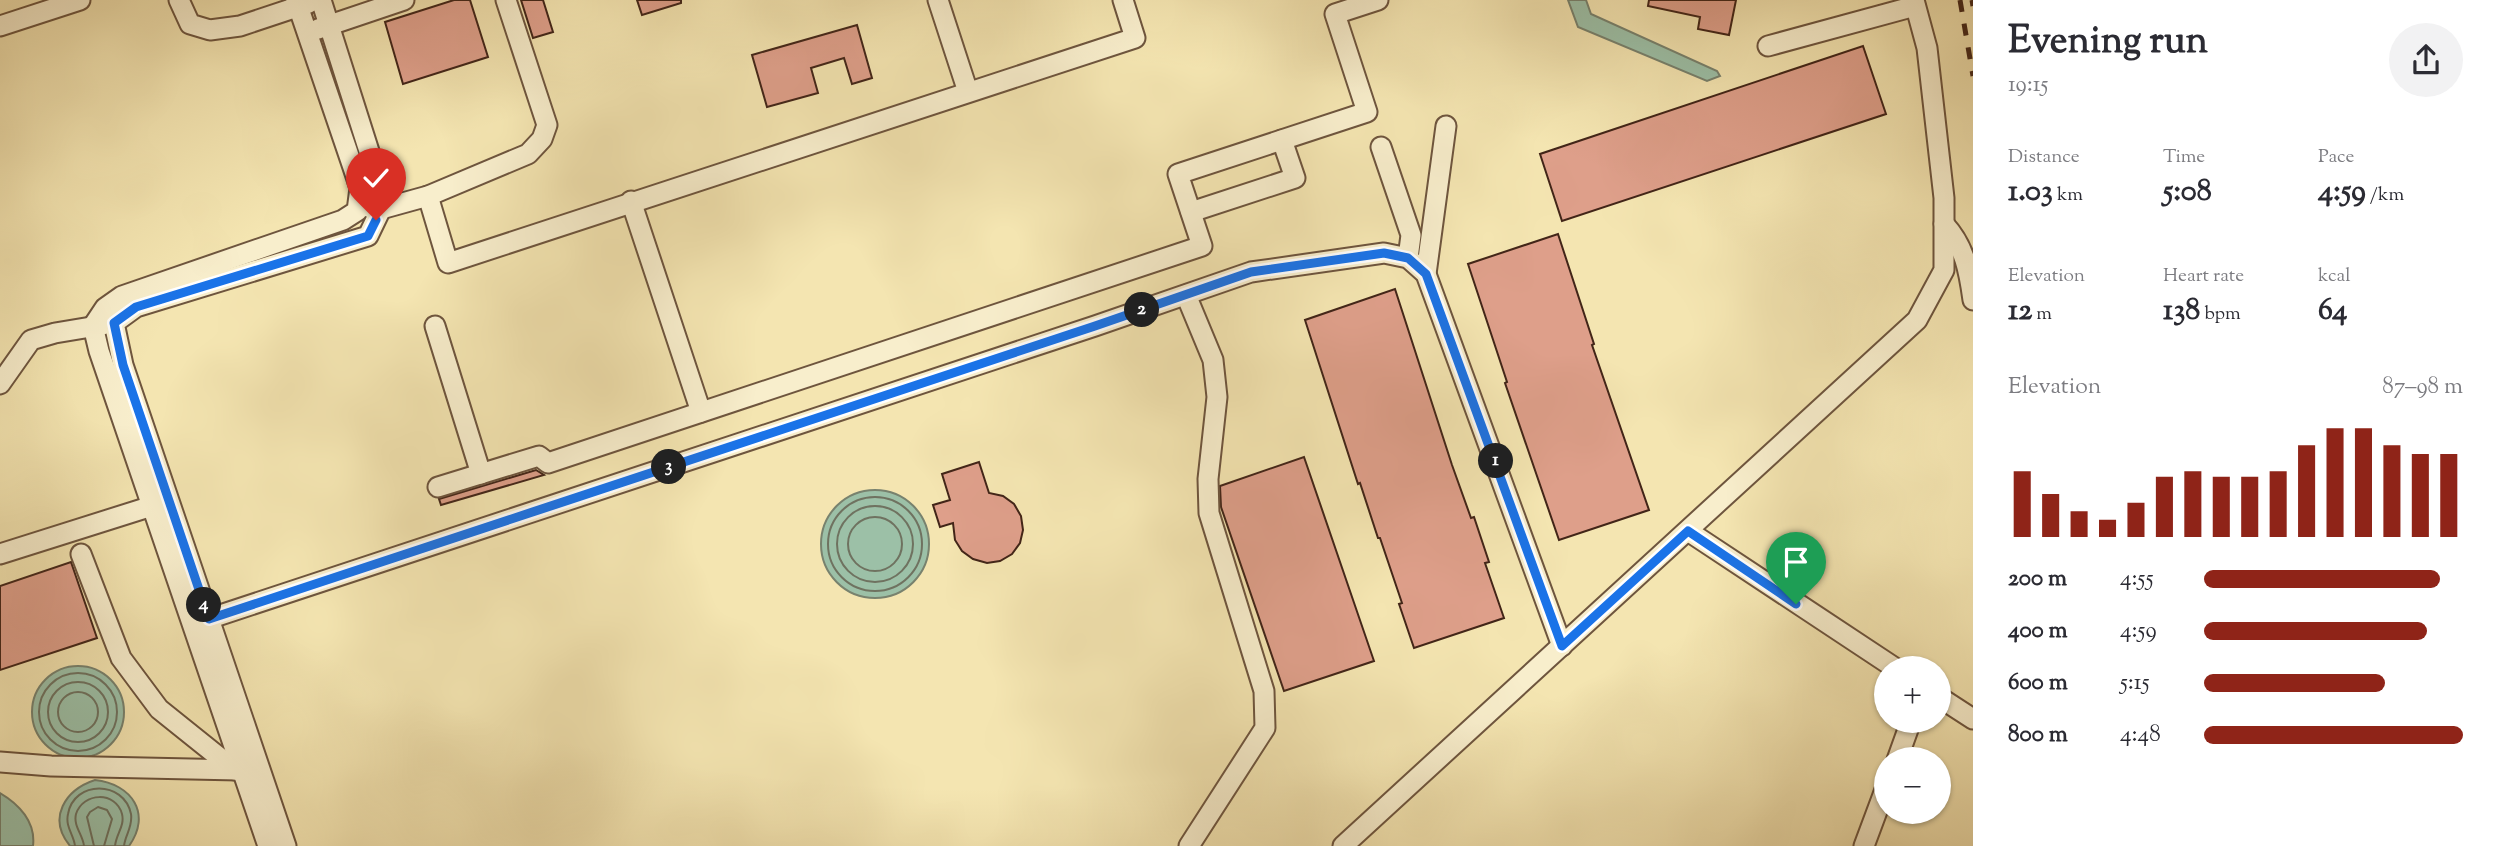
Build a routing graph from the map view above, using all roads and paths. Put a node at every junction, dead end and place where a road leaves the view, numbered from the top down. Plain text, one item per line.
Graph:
1 (80, 0) edge
2 (179, 0) edge
3 (404, 0) edge
4 (506, 0) edge
5 (938, 0) edge
6 (1123, 0) edge
7 (1378, 0) edge
8 (308, 2) edge
9 (1915, 3) edge
10 (330, 25) junction
11 (0, 26) edge
12 (307, 33) junction
13 (1768, 46) dead end
14 (968, 92) junction
15 (1446, 126) dead end
16 (1282, 140) junction
17 (1381, 147) dead end
18 (428, 196) junction
19 (631, 201) junction
20 (358, 207) junction
21 (381, 209) junction
22 (1191, 212) junction
23 (1944, 224) junction
24 (1408, 258) junction
25 (1426, 274) junction
26 (1186, 295) junction
27 (1973, 300) edge
28 (114, 323) junction
29 (93, 326) junction
30 (435, 326) dead end
31 (0, 384) edge
32 (701, 412) junction
33 (481, 474) junction
34 (438, 487) dead end
35 (152, 506) junction
36 (1688, 531) junction
37 (0, 554) edge
38 (81, 554) dead end
39 (201, 621) junction
40 (1562, 646) junction
41 (1877, 656) edge
42 (1951, 705) edge
43 (1973, 719) edge
44 (2, 758) edge
45 (239, 770) junction
46 (1874, 819) edge
47 (268, 846) edge
48 (286, 846) edge
49 (1189, 846) edge
50 (1343, 846) edge
51 (1864, 846) edge

1 - 11 lane
2 - 8 lane
3 - 10 lane
4 - 18 lane
5 - 14 lane
6 - 14 lane
7 - 16 lane
8 - 10 lane
8 - 12 lane
9 - 13 lane
9 - 23 lane
10 - 12 lane
10 - 21 lane
12 - 20 lane
14 - 19 lane
15 - 25 lane
16 - 22 lane
16 - 22 lane
17 - 24 lane
18 - 19 lane
18 - 21 lane
19 - 32 lane
20 - 21 lane
20 - 29 lane
21 - 28 lane
22 - 32 lane
23 - 27 lane
23 - 36 lane
24 - 25 lane
24 - 26 lane
25 - 40 lane
26 - 39 lane
26 - 49 lane
28 - 29 lane
28 - 39 lane
29 - 31 lane
29 - 35 lane
30 - 33 lane
32 - 33 lane
33 - 34 lane
35 - 37 lane
35 - 39 lane
36 - 40 lane
36 - 41 lane
38 - 45 lane
39 - 45 lane
39 - 48 lane
40 - 50 lane
42 - 43 lane
44 - 45 lane
45 - 47 lane
46 - 51 lane

